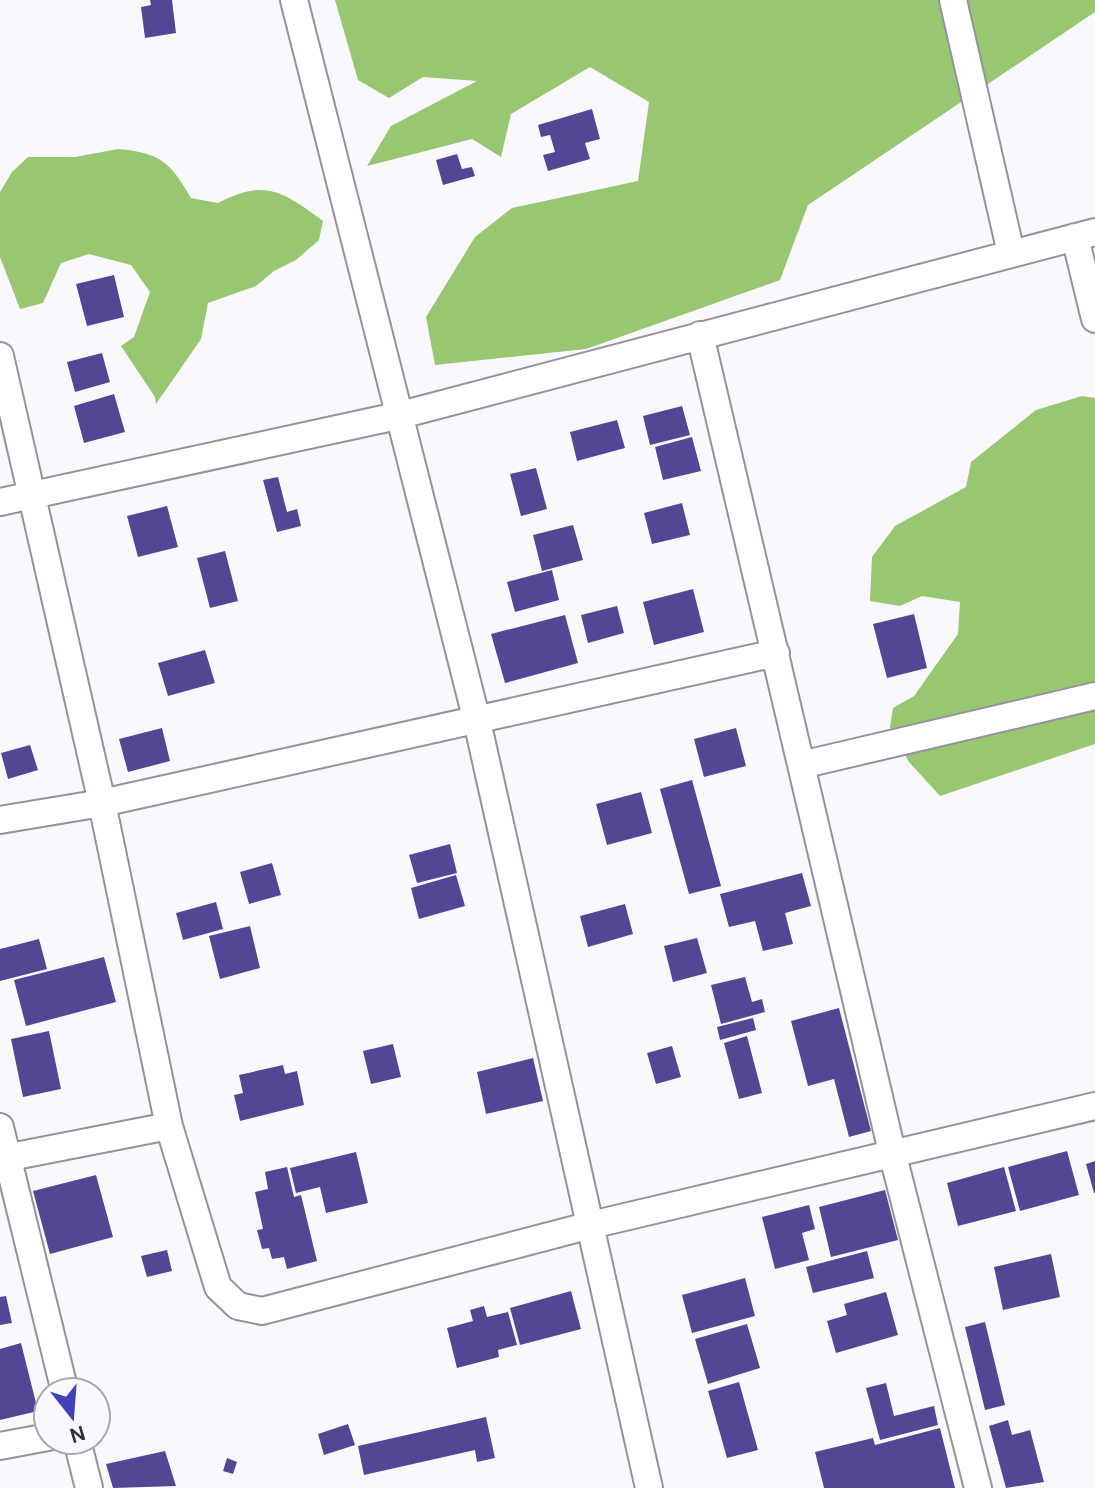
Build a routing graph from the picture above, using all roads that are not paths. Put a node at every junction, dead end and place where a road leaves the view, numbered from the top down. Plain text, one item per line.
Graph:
1 (294, 0) edge
2 (953, 0) edge
3 (1085, 235) edge
4 (1011, 253) junction
5 (1095, 319) edge
6 (700, 335) junction
7 (0, 356) edge
8 (397, 416) junction
9 (33, 497) junction
10 (0, 502) edge
11 (776, 653) junction
12 (1095, 696) edge
13 (477, 721) junction
14 (801, 765) junction
15 (102, 803) junction
16 (0, 820) edge
17 (1095, 1106) edge
18 (169, 1126) junction
19 (0, 1127) edge
20 (892, 1152) junction
21 (4, 1158) edge
22 (591, 1225) junction
23 (61, 1376) edge
24 (32, 1440) edge
25 (0, 1446) edge
26 (81, 1456) edge
27 (89, 1488) edge
28 (649, 1488) edge
29 (978, 1488) edge

1 - 8 street
2 - 4 street
3 - 4 street
3 - 5 street
4 - 6 street
6 - 8 street
6 - 11 street
7 - 9 street
8 - 9 street
8 - 13 street
9 - 10 street
9 - 15 street
11 - 13 street
11 - 14 street
12 - 14 street
13 - 15 street
13 - 22 street
14 - 20 street
15 - 16 street
15 - 18 street
17 - 20 street
18 - 21 street
18 - 22 street
19 - 21 street
20 - 22 street
20 - 29 street
21 - 23 street
22 - 28 street
24 - 25 street
26 - 27 street

